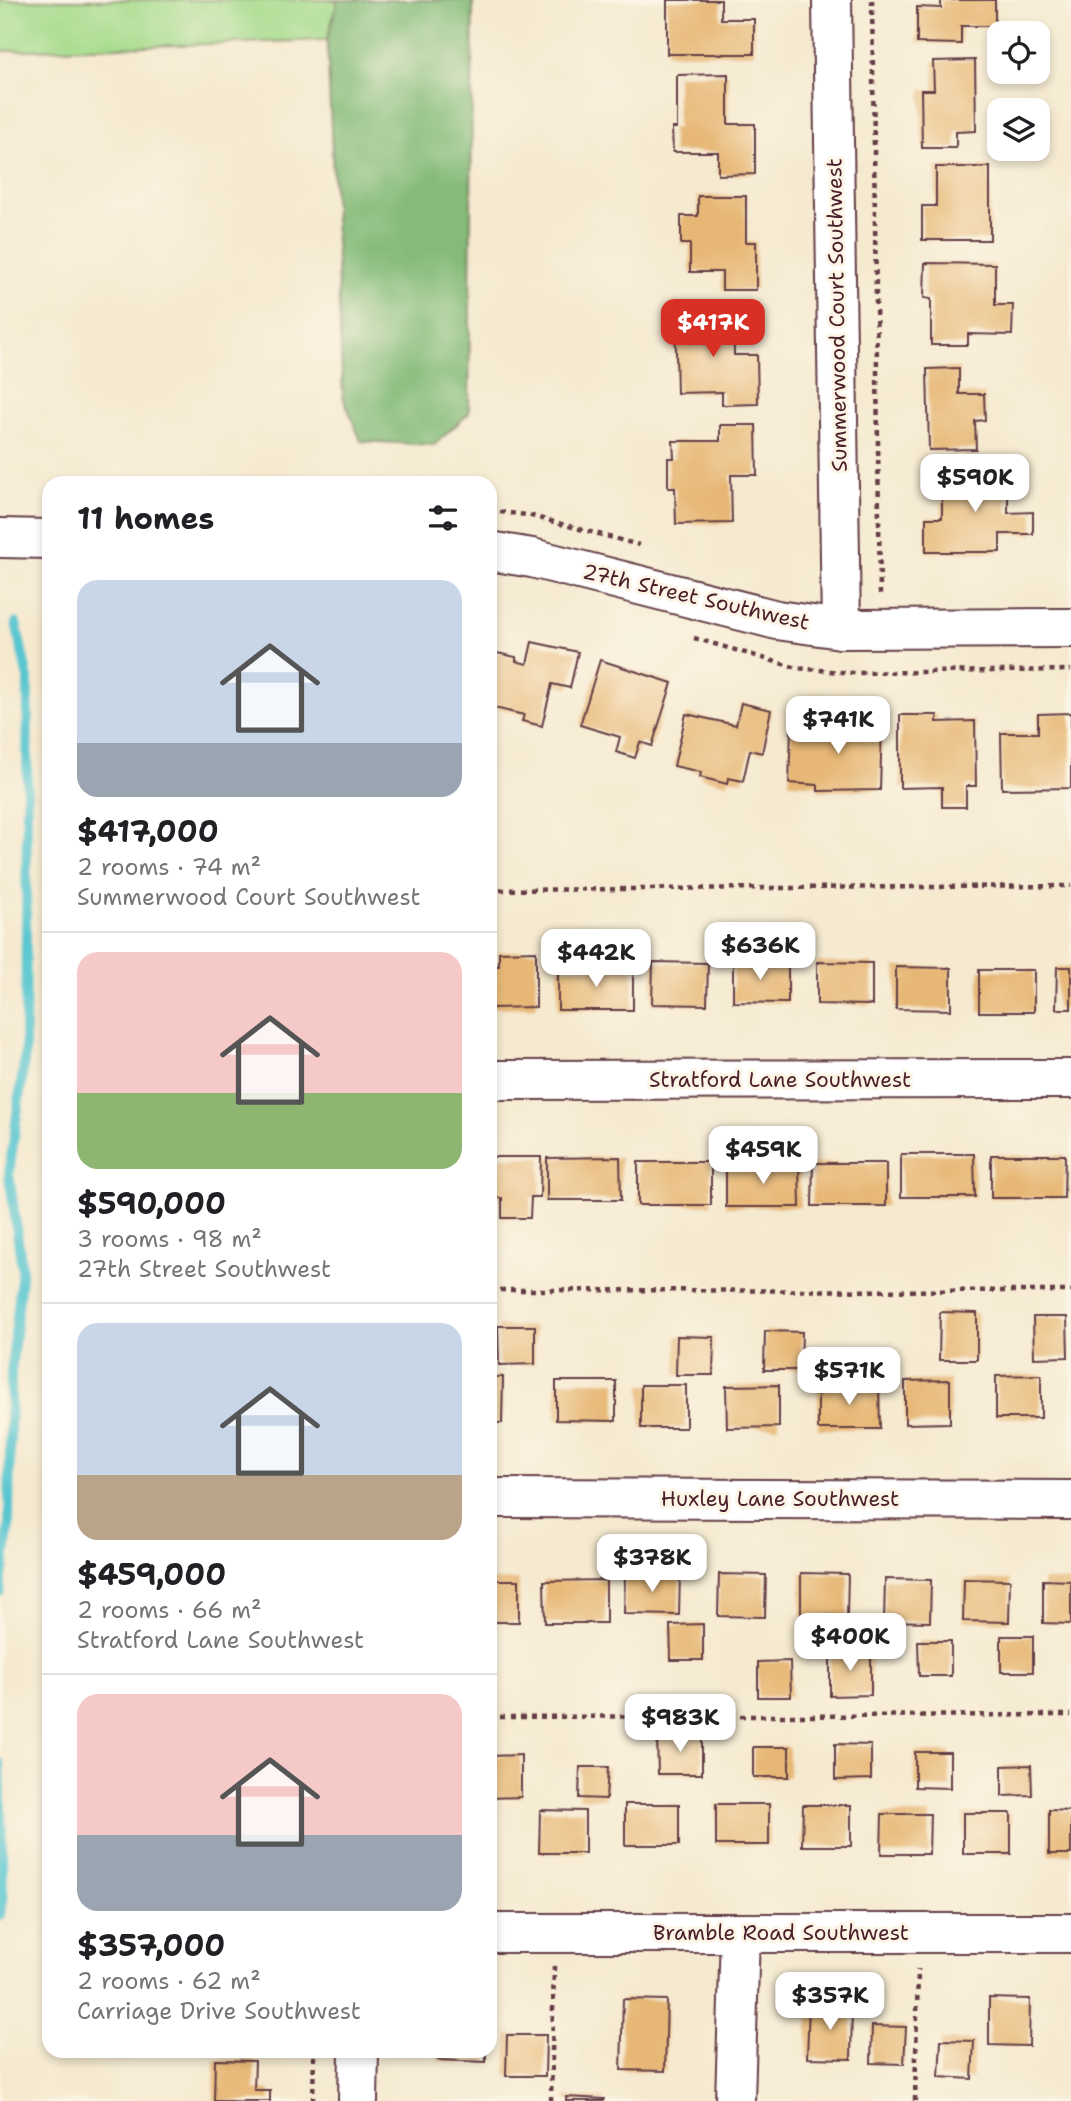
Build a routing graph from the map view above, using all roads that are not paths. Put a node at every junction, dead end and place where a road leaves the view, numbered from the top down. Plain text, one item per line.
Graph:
1 (832, 0) edge
2 (0, 538) edge
3 (42, 539) edge
4 (497, 552) edge
5 (1071, 628) edge
6 (841, 629) junction
7 (1071, 1079) edge
8 (497, 1080) edge
9 (497, 1499) edge
10 (1071, 1500) edge
11 (497, 1933) edge
12 (740, 1933) junction
13 (1071, 1933) edge
14 (359, 2058) edge
15 (358, 2101) edge
16 (735, 2101) edge

1 - 6 street, Summerwood Court Southwest
2 - 3 street
4 - 6 street, 27th Street Southwest
5 - 6 street, 27th Street Southwest
7 - 8 street, Stratford Lane Southwest
9 - 10 street, Huxley Lane Southwest
11 - 12 street, Bramble Road Southwest
12 - 13 street, Bramble Road Southwest
12 - 16 street
14 - 15 street

